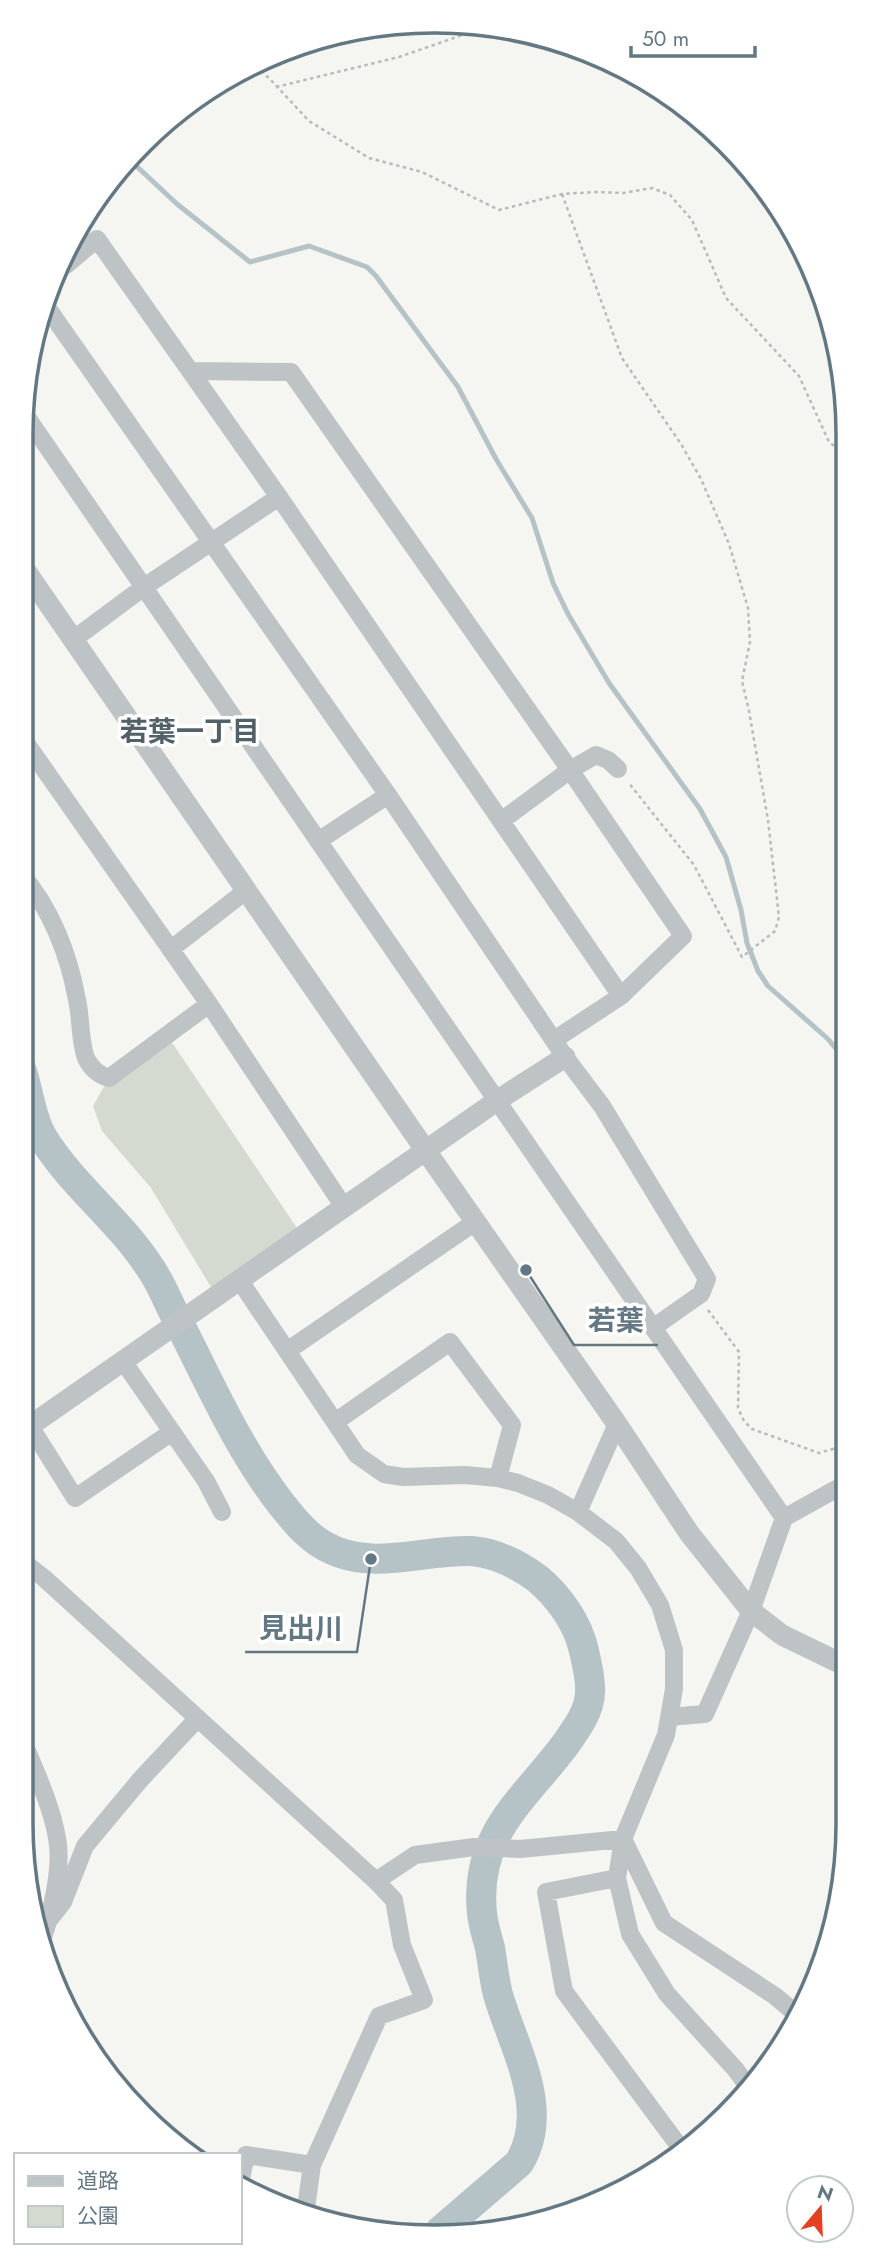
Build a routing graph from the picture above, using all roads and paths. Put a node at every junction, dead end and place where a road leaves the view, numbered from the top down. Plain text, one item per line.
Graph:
1 (464, 34) edge
2 (262, 73) edge
3 (275, 87) junction
4 (562, 194) junction
5 (75, 258) edge
6 (52, 315) edge
7 (191, 371) junction
8 (33, 426) edge
9 (836, 447) edge
10 (279, 497) junction
11 (210, 542) junction
12 (33, 581) edge
13 (144, 587) junction
14 (74, 639) junction
15 (33, 753) edge
16 (618, 769) joint
17 (570, 770) junction
18 (388, 795) junction
19 (501, 821) junction
20 (318, 841) junction
21 (33, 887) edge
22 (247, 890) junction
23 (171, 949) junction
24 (621, 996) junction
25 (209, 1004) junction
26 (559, 1049) junction
27 (498, 1100) junction
28 (426, 1152) junction
29 (344, 1207) junction
30 (475, 1222) junction
31 (240, 1281) junction
32 (697, 1297) junction
33 (654, 1327) junction
34 (287, 1351) junction
35 (123, 1361) junction
36 (335, 1422) junction
37 (33, 1423) edge
38 (617, 1424) junction
39 (172, 1432) junction
40 (33, 1440) edge
41 (836, 1448) edge
42 (498, 1478) junction
43 (836, 1489) edge
44 (579, 1512) junction
45 (222, 1513) dead end
46 (784, 1518) junction
47 (33, 1569) edge
48 (751, 1611) junction
49 (836, 1661) edge
50 (669, 1717) junction
51 (198, 1718) junction
52 (33, 1766) edge
53 (623, 1839) junction
54 (617, 1878) junction
55 (376, 1881) junction
56 (49, 1920) junction
57 (47, 1926) edge
58 (790, 2009) edge
59 (743, 2080) edge
60 (677, 2143) edge
61 (312, 2165) junction
62 (242, 2174) edge
63 (307, 2203) edge

1 - 3 path
2 - 3 path
3 - 4 path
4 - 9 path
4 - 16 path
5 - 7 street
6 - 11 street
7 - 10 street
7 - 17 street
8 - 13 street
10 - 11 street
10 - 19 street
11 - 13 street
11 - 18 street
12 - 14 street
13 - 14 street
13 - 20 street
14 - 22 street
15 - 23 street
16 - 17 street
17 - 19 street
17 - 24 street
18 - 20 street
18 - 26 street
19 - 24 street
20 - 27 street
21 - 25 street
22 - 23 street
22 - 28 street
23 - 25 street
24 - 26 street
25 - 29 street
26 - 27 street
26 - 32 street
27 - 28 street
27 - 33 street
28 - 29 street
28 - 30 street
29 - 31 street
30 - 34 street
30 - 38 street
31 - 34 street
31 - 35 street
32 - 33 street
32 - 41 path
33 - 46 street
34 - 36 street
35 - 37 street
35 - 39 street
36 - 42 street
36 - 42 street
38 - 44 street
38 - 48 street
39 - 40 street
39 - 45 street
42 - 44 street
43 - 46 street
44 - 50 street
46 - 48 street
47 - 51 street
48 - 49 street
48 - 50 street
50 - 53 street
51 - 55 street
51 - 56 street
52 - 56 street
53 - 54 street
53 - 55 street
53 - 58 street
54 - 59 street
54 - 60 street
55 - 61 street
56 - 57 street
61 - 62 street
61 - 63 street

